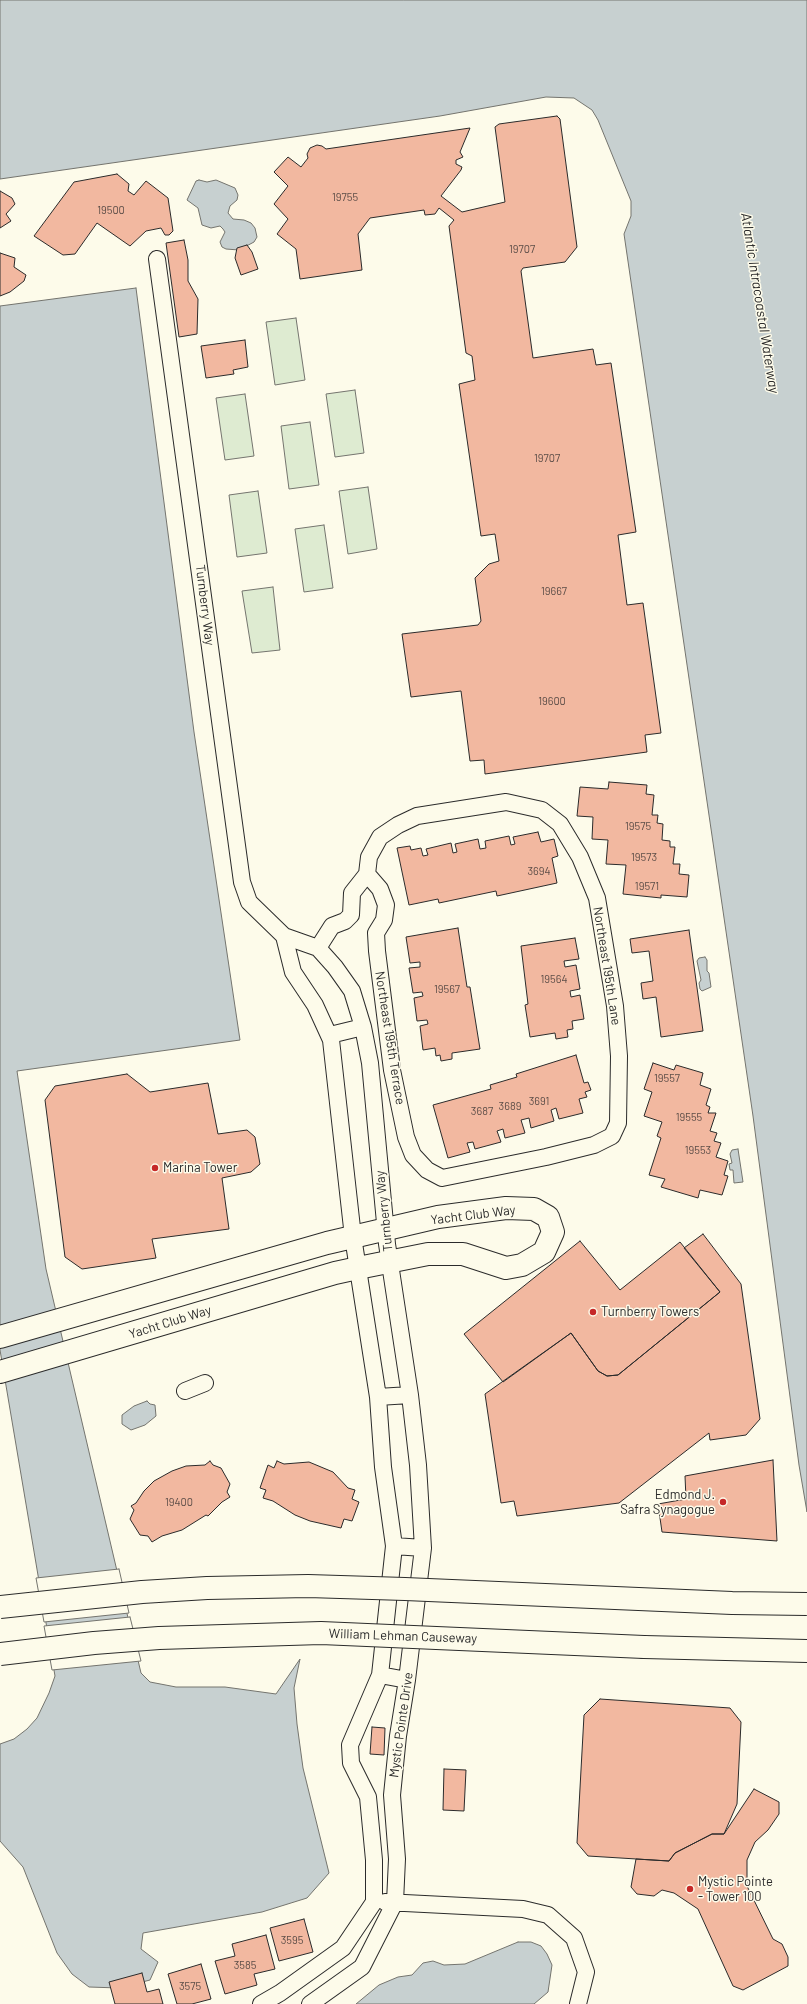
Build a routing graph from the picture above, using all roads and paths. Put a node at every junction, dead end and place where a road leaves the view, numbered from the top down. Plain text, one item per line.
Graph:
1 (157, 259) dead end
2 (367, 874) junction
3 (284, 936) junction
4 (318, 948) junction
5 (364, 1027) junction
6 (330, 1035) junction
7 (413, 1155) joint
8 (386, 1230) junction
9 (354, 1237) junction
10 (390, 1262) junction
11 (358, 1268) junction
12 (0, 1337) edge
13 (0, 1372) edge
14 (205, 1383) dead end
15 (185, 1390) dead end
16 (410, 1395) junction
17 (378, 1397) junction
18 (394, 1546) junction
19 (424, 1548) junction
20 (807, 1604) edge
21 (0, 1607) edge
22 (807, 1651) edge
23 (0, 1654) edge
24 (380, 1675) junction
25 (407, 1680) junction
26 (392, 1795) junction
27 (368, 1797) junction
28 (374, 1902) junction
29 (395, 1902) junction
30 (261, 2004) edge
31 (310, 2004) edge
32 (578, 2004) edge

1 - 3 street, Turnberry Way
2 - 4 street, Northeast 195th Lane
2 - 7 street, Northeast 195th Terrace
2 - 7 street, Northeast 195th Lane
3 - 4 street, Turnberry Way
3 - 6 street
4 - 5 street, Turnberry Way
5 - 6 street
5 - 8 street, Turnberry Way
6 - 9 street
8 - 9 main road, Yacht Club Way
8 - 10 street, Turnberry Way
8 - 10 main road, Yacht Club Way
9 - 11 street
9 - 12 main road, Yacht Club Way
10 - 11 main road, Yacht Club Way
10 - 16 street, Turnberry Way
11 - 13 main road, Yacht Club Way
11 - 17 street
14 - 15 street
16 - 17 street
16 - 19 street, Turnberry Way
17 - 18 street
18 - 19 street
18 - 24 street
19 - 25 street, Mystic Pointe Drive
20 - 21 main road, bridge
22 - 23 main road, William Lehman Causeway, bridge
24 - 25 street
24 - 27 street
25 - 26 street, Mystic Pointe Drive
26 - 27 street
26 - 29 street, Mystic Pointe Drive
27 - 28 street
28 - 29 street
28 - 30 street
29 - 31 street, Mystic Pointe Drive
29 - 32 street

